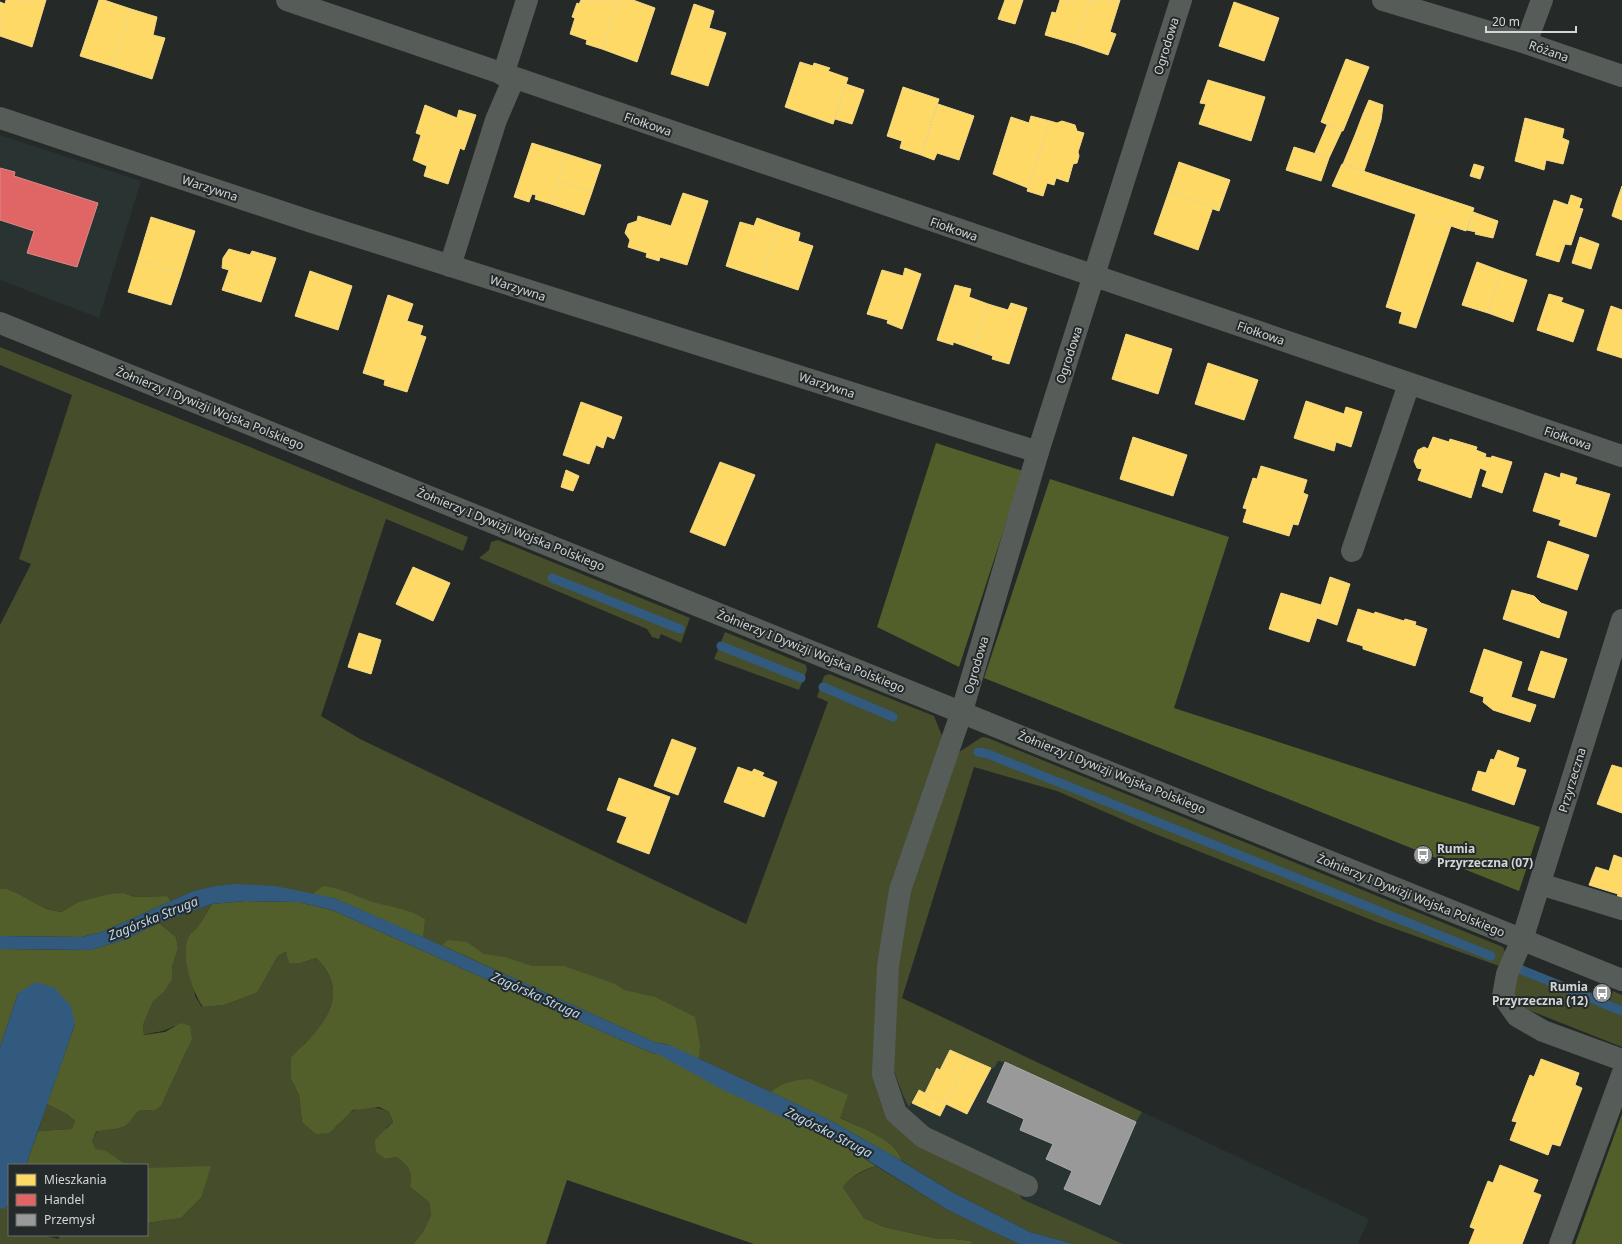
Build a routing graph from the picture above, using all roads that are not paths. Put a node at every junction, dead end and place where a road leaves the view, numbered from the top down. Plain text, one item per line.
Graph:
1 (287, 0) edge
2 (527, 0) edge
3 (1181, 0) edge
4 (1383, 0) edge
5 (1542, 0) edge
6 (1526, 43) junction
7 (508, 76) junction
8 (1622, 76) edge
9 (0, 118) edge
10 (450, 266) junction
11 (1094, 277) junction
12 (0, 323) edge
13 (1409, 384) junction
14 (1038, 452) junction
15 (1622, 456) edge
16 (1352, 551) dead end
17 (1622, 620) edge
18 (962, 711) junction
19 (1540, 884) junction
20 (1622, 909) edge
21 (1522, 940) junction
22 (1622, 980) edge
23 (1622, 1060) edge
24 (1622, 1075) edge
25 (1027, 1186) dead end
26 (1560, 1244) edge

1 - 7 street, Fiołkowa
2 - 7 street
3 - 11 street, Ogrodowa
4 - 6 street, Różana
5 - 6 street
6 - 8 street, Różana
7 - 10 street
7 - 11 street, Fiołkowa
9 - 10 street, Warzywna
10 - 14 street, Warzywna
11 - 13 street, Fiołkowa
11 - 14 street, Ogrodowa
12 - 18 street, Żołnierzy I Dywizji Wojska Polskiego
13 - 15 street, Fiołkowa
13 - 16 street
14 - 18 street, Ogrodowa
17 - 19 street, Przyrzeczna
18 - 21 street, Żołnierzy I Dywizji Wojska Polskiego
18 - 25 street, Ogrodowa
19 - 20 street
19 - 21 street, Przyrzeczna
21 - 22 street, Żołnierzy I Dywizji Wojska Polskiego
21 - 23 street, Przyrzeczna
24 - 26 street

